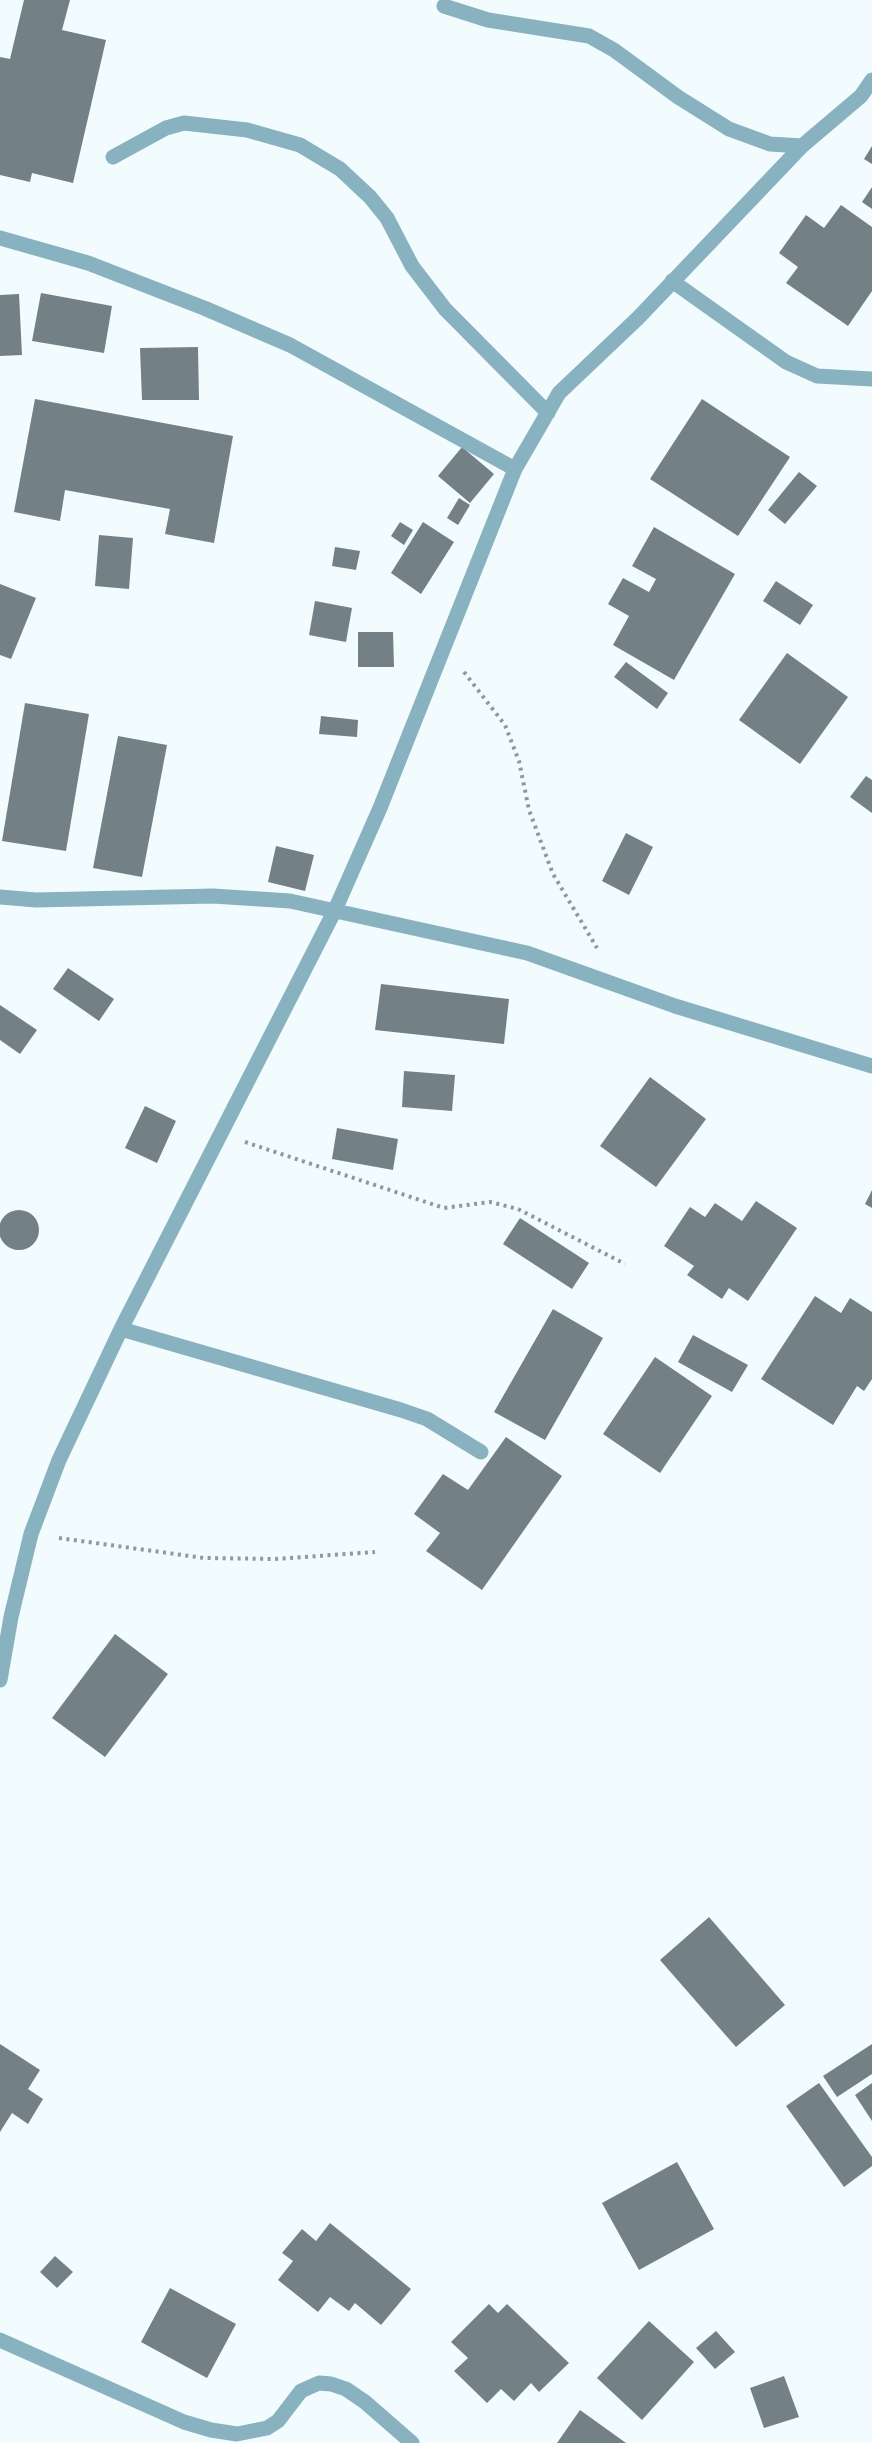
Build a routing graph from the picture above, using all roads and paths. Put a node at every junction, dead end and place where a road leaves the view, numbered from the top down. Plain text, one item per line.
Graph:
1 (444, 6) dead end
2 (872, 80) edge
3 (867, 97) edge
4 (802, 146) junction
5 (113, 157) dead end
6 (0, 238) edge
7 (672, 281) junction
8 (872, 379) edge
9 (548, 413) junction
10 (516, 469) junction
11 (445, 648) junction
12 (0, 897) edge
13 (335, 910) junction
14 (620, 987) junction
15 (872, 1066) edge
16 (222, 1134) junction
17 (625, 1264) dead end
18 (121, 1329) junction
19 (481, 1452) dead end
20 (31, 1534) junction
21 (375, 1552) dead end
22 (5, 1613) edge
23 (0, 1680) edge
24 (0, 2340) edge
25 (412, 2443) edge

1 - 4 street
2 - 3 street
3 - 4 street
4 - 7 street
5 - 9 street
6 - 10 street
7 - 8 street
7 - 9 street
9 - 10 street
10 - 11 street
11 - 13 street
11 - 14 path
12 - 13 street
13 - 14 street
13 - 16 street
14 - 15 street
16 - 17 path
16 - 18 street
18 - 19 street
18 - 20 street
20 - 21 path
20 - 22 street
22 - 23 street
24 - 25 street

